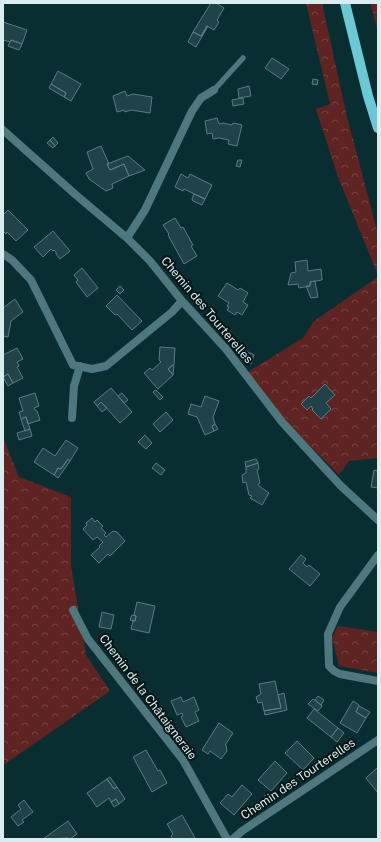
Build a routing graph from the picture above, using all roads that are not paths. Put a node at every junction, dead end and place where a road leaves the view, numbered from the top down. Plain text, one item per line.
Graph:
1 (345, 3) edge
2 (243, 58) dead end
3 (214, 90) joint
4 (378, 128) edge
5 (3, 130) edge
6 (127, 238) junction
7 (3, 254) edge
8 (182, 301) junction
9 (80, 366) junction
10 (72, 418) dead end
11 (378, 520) edge
12 (378, 555) edge
13 (73, 610) dead end
14 (378, 681) edge
15 (378, 740) edge
16 (227, 839) edge
17 (233, 839) edge

1 - 4 main road
2 - 3 lane
3 - 6 street
5 - 6 street, Chemin des Tourterelles
6 - 8 street, Chemin des Tourterelles
7 - 9 street
8 - 9 street
8 - 11 street, Chemin des Tourterelles
9 - 10 street
12 - 14 street
13 - 16 street, Chemin de la Châtaigneraie
15 - 17 street, Chemin des Tourterelles

